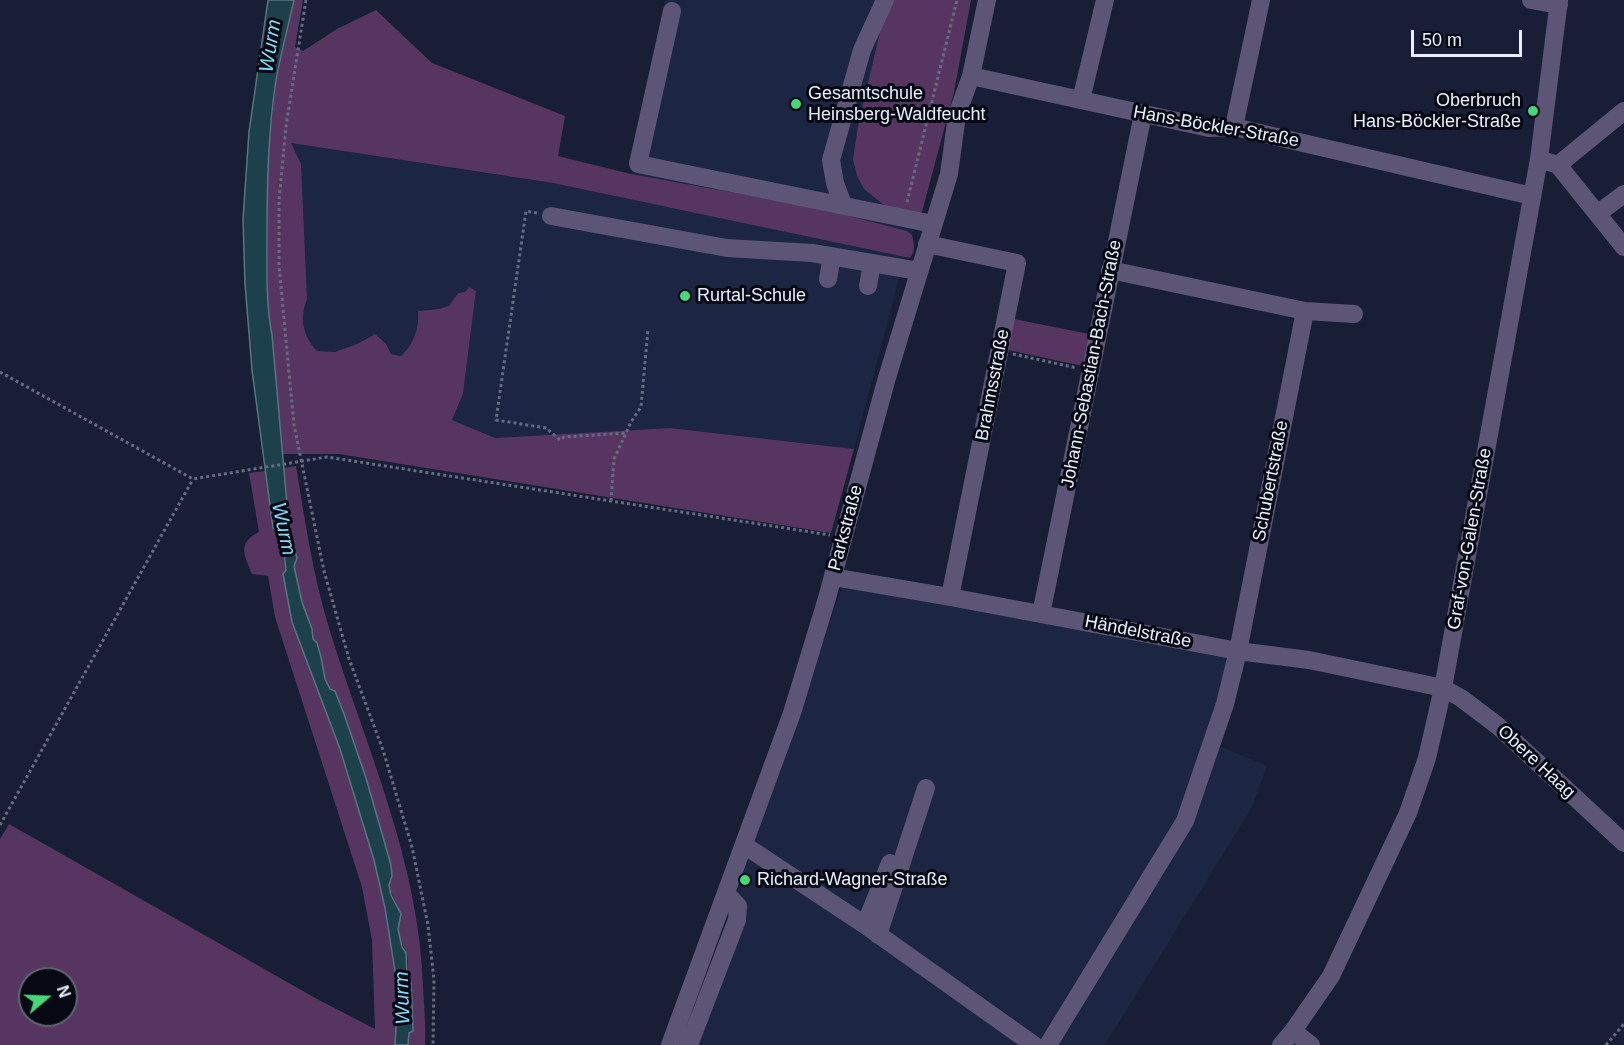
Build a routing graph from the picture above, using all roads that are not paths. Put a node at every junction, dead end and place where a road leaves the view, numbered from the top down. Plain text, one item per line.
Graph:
1 (885, 0) edge
2 (987, 0) edge
3 (1105, 0) edge
4 (1261, 0) edge
5 (1531, 0) edge
6 (1559, 3) edge
7 (672, 11) dead end
8 (971, 76) junction
9 (1081, 100) junction
10 (1624, 111) edge
11 (1143, 114) junction
12 (1234, 127) junction
13 (1539, 159) junction
14 (1558, 165) junction
15 (1624, 194) edge
16 (1532, 196) junction
17 (843, 205) junction
18 (1598, 214) junction
19 (551, 216) road end
20 (933, 224) junction
21 (927, 244) junction
22 (1624, 247) edge
23 (832, 256) junction
24 (872, 263) junction
25 (1110, 270) junction
26 (919, 271) junction
27 (828, 279) dead end
28 (868, 285) dead end
29 (1305, 311) junction
30 (1354, 314) dead end
31 (833, 577) junction
32 (950, 597) junction
33 (1041, 614) junction
34 (1238, 651) junction
35 (1443, 688) junction
36 (919, 790) dead end
37 (1624, 843) edge
38 (744, 845) junction
39 (726, 893) junction
40 (872, 930) junction
41 (1293, 1031) junction
42 (670, 1045) edge
43 (689, 1045) edge
44 (1034, 1045) edge
45 (1048, 1045) edge
46 (1281, 1045) edge
47 (1311, 1045) edge

1 - 17 street
2 - 8 street, Parkstraße
3 - 9 street
4 - 12 street
5 - 6 street
6 - 13 street, Graf-von-Galen-Straße
7 - 17 street
8 - 9 street, Hans-Böckler-Straße
8 - 20 street, Parkstraße
9 - 11 street, Hans-Böckler-Straße
10 - 14 street
11 - 12 street, Hans-Böckler-Straße
11 - 25 street, Johann-Sebastian-Bach-Straße
12 - 16 street, Hans-Böckler-Straße
13 - 14 street
13 - 16 street, Graf-von-Galen-Straße
14 - 18 street
15 - 18 street
16 - 35 street, Graf-von-Galen-Straße
17 - 20 street
18 - 22 street
19 - 23 street
20 - 21 street, Parkstraße
21 - 26 street, Parkstraße
21 - 32 street, Brahmsstraße
23 - 24 street
23 - 27 street
24 - 26 street
24 - 28 street
25 - 29 street
25 - 33 street, Johann-Sebastian-Bach-Straße
26 - 31 street, Parkstraße
29 - 30 street
29 - 34 street, Schubertstraße
31 - 32 street, Händelstraße
31 - 38 street, Parkstraße
32 - 33 street, Händelstraße
33 - 34 street, Händelstraße
34 - 35 street, Händelstraße
34 - 45 street, Schubertstraße
35 - 37 street, Obere Haag
35 - 41 street, Graf-von-Galen-Straße
36 - 40 street
38 - 39 street, Parkstraße
38 - 40 street
39 - 42 street, Parkstraße
39 - 43 street
40 - 44 street
41 - 46 street, Graf-von-Galen-Straße
41 - 47 street

